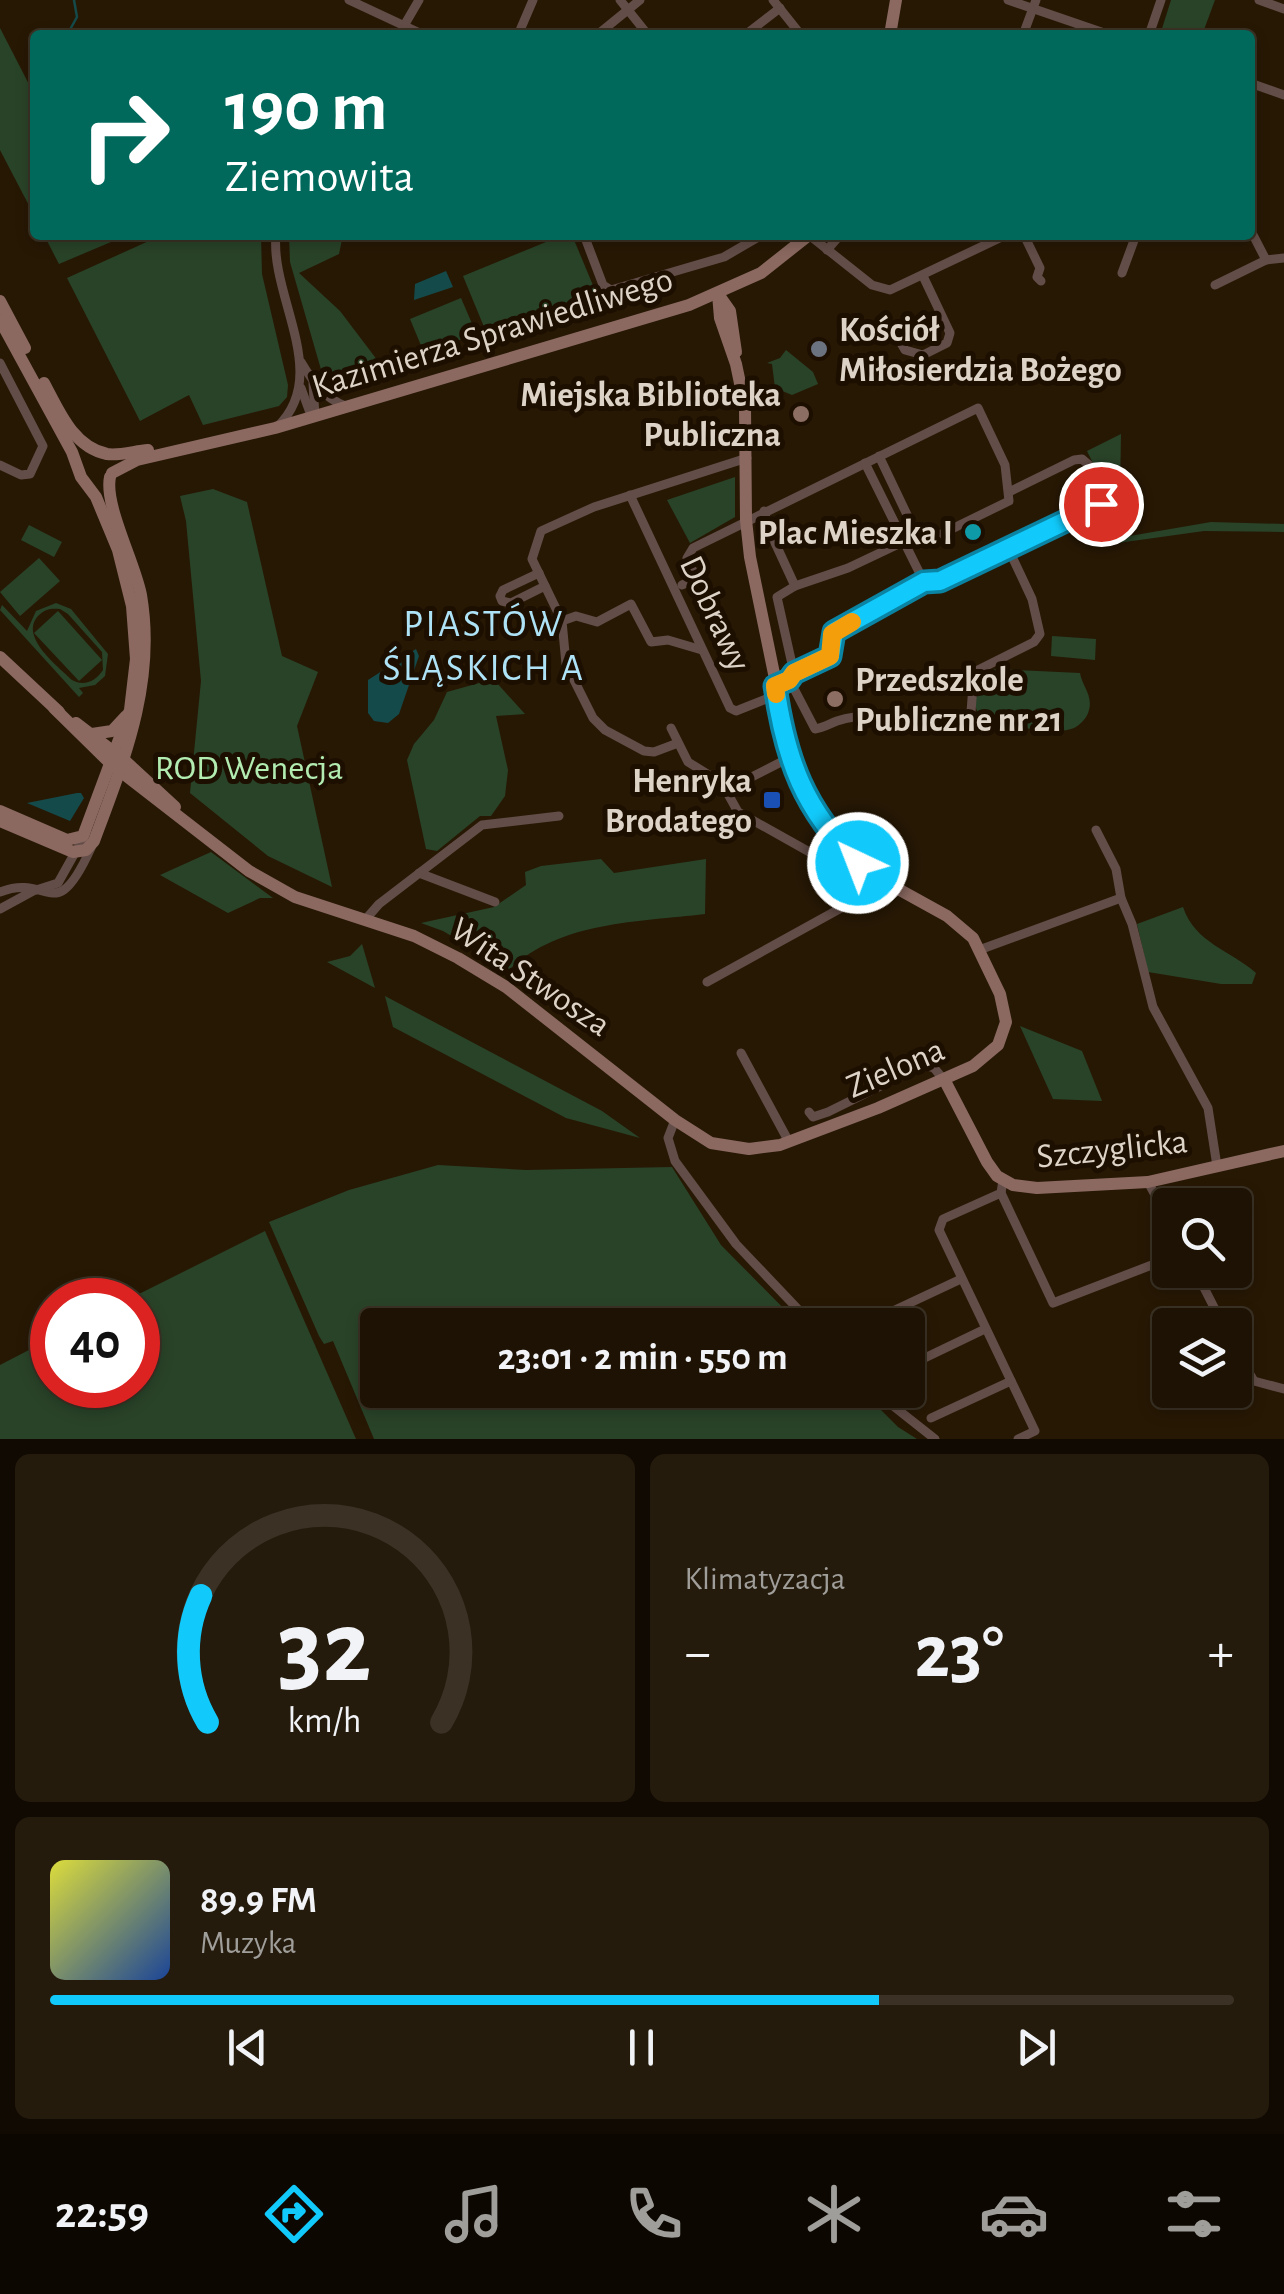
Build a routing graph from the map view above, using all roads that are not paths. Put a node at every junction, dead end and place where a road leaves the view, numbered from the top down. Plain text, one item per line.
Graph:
1 (349, 0) edge
2 (419, 0) edge
3 (533, 0) edge
4 (620, 0) edge
5 (640, 0) edge
6 (896, 0) edge
7 (1008, 0) edge
8 (1162, 0) edge
9 (1259, 0) edge
10 (776, 4) edge
11 (1034, 4) edge
12 (1284, 8) edge
13 (628, 10) junction
14 (405, 24) junction
15 (415, 30) edge
16 (520, 30) edge
17 (603, 30) edge
18 (644, 30) edge
19 (751, 30) edge
20 (798, 30) edge
21 (891, 30) edge
22 (1025, 30) edge
23 (1079, 30) edge
24 (1151, 30) edge
25 (1255, 86) edge
26 (1284, 95) edge
27 (1255, 239) edge
28 (276, 240) edge
29 (586, 240) edge
30 (754, 240) edge
31 (803, 240) edge
32 (815, 240) edge
33 (836, 240) edge
34 (996, 240) edge
35 (1026, 240) edge
36 (1134, 240) edge
37 (827, 250) junction
38 (1284, 258) edge
39 (1266, 260) junction
40 (1040, 268) dead end
41 (1122, 274) dead end
42 (923, 276) junction
43 (752, 278) junction
44 (1214, 285) dead end
45 (718, 294) junction
46 (0, 300) edge
47 (690, 304) junction
48 (0, 320) edge
49 (728, 325) junction
50 (901, 343) dead end
51 (300, 360) junction
52 (0, 364) edge
53 (31, 378) junction
54 (312, 383) junction
55 (300, 384) junction
56 (13, 387) junction
57 (349, 407) junction
58 (315, 416) junction
59 (276, 428) junction
60 (175, 448) junction
61 (99, 452) junction
62 (879, 456) junction
63 (747, 458) junction
64 (865, 462) junction
65 (0, 465) edge
66 (81, 475) junction
67 (111, 475) junction
68 (630, 495) junction
69 (1009, 497) junction
70 (764, 511) junction
71 (746, 520) junction
72 (916, 535) junction
73 (904, 541) junction
74 (1008, 548) junction
75 (539, 573) junction
76 (924, 582) junction
77 (682, 585) dead end
78 (546, 586) junction
79 (795, 586) junction
80 (562, 621) junction
81 (703, 650) junction
82 (0, 657) edge
83 (791, 676) junction
84 (775, 691) junction
85 (54, 708) junction
86 (135, 710) junction
87 (671, 728) dead end
88 (92, 734) junction
89 (678, 742) junction
90 (790, 758) junction
91 (117, 762) junction
92 (140, 781) junction
93 (730, 788) junction
94 (109, 796) junction
95 (0, 811) edge
96 (560, 816) dead end
97 (0, 821) edge
98 (1096, 830) dead end
99 (838, 843) junction
100 (74, 848) junction
101 (67, 871) junction
102 (419, 872) junction
103 (880, 879) junction
104 (33, 891) junction
105 (0, 892) edge
106 (1120, 898) junction
107 (495, 902) dead end
108 (0, 909) edge
109 (366, 920) junction
110 (979, 950) junction
111 (707, 982) dead end
112 (741, 1052) dead end
113 (945, 1080) junction
114 (810, 1112) dead end
115 (676, 1120) junction
116 (789, 1142) junction
117 (711, 1143) joint
118 (1284, 1150) edge
119 (1217, 1166) junction
120 (1148, 1182) junction
121 (1002, 1187) junction
122 (1152, 1189) edge
123 (1152, 1265) edge
124 (962, 1279) junction
125 (797, 1308) edge
126 (900, 1308) edge
127 (986, 1328) junction
128 (925, 1358) edge
129 (1252, 1378) edge
130 (1010, 1380) junction
131 (1284, 1389) edge
132 (896, 1408) edge
133 (931, 1418) dead end
134 (935, 1439) edge
135 (1018, 1439) edge

1 - 14 street
2 - 14 street
3 - 16 street
4 - 13 street
5 - 13 street
6 - 21 street
7 - 11 street
8 - 24 street
9 - 12 street
10 - 19 street
10 - 20 street
11 - 22 street
11 - 23 street
13 - 17 street
13 - 18 street
14 - 15 street
25 - 26 street
27 - 39 street
28 - 51 street
29 - 30 street
31 - 43 street, Kazimierza Sprawiedliwego
32 - 37 street
33 - 37 street
34 - 42 street
35 - 40 street
36 - 41 street
37 - 42 street
38 - 39 street
39 - 44 street
42 - 50 street
43 - 45 street, Kazimierza Sprawiedliwego
43 - 49 street
45 - 47 street, Kazimierza Sprawiedliwego
45 - 49 street, Zielona
46 - 61 street
47 - 49 street
47 - 57 street, Kazimierza Sprawiedliwego
48 - 53 street
49 - 63 street, Zielona
51 - 54 street
51 - 55 street
52 - 56 street
53 - 56 street
53 - 66 street
54 - 57 street
54 - 58 street
55 - 58 street
55 - 59 street
56 - 65 street
57 - 58 street, Kazimierza Sprawiedliwego
58 - 59 street, Kazimierza Sprawiedliwego
59 - 60 street, Kazimierza Sprawiedliwego
60 - 61 street, Kazimierza Sprawiedliwego
60 - 67 street, Kazimierza Sprawiedliwego
61 - 66 street
61 - 67 street
62 - 64 street
62 - 69 street
62 - 72 street
63 - 68 street
63 - 71 street, Zielona
64 - 70 street
64 - 73 street
66 - 67 street
66 - 86 street
67 - 86 street
68 - 75 street
68 - 81 street, Dobrawy
69 - 72 street
69 - 74 street
70 - 71 street
70 - 79 street
71 - 77 street
71 - 84 street, Zielona
72 - 73 street
73 - 76 street
73 - 79 street
74 - 76 street
74 - 83 street
75 - 78 street
75 - 78 street
76 - 83 street
78 - 80 street
79 - 83 street
80 - 81 street
80 - 89 street
81 - 84 street, Dobrawy
82 - 85 street, Wita Stwosza
83 - 84 street
84 - 90 street, Zielona
85 - 88 street, Wita Stwosza
85 - 91 street, Wita Stwosza
86 - 88 street
86 - 91 street
86 - 92 street
87 - 89 street
88 - 91 street, Wita Stwosza
89 - 93 street
90 - 93 street
90 - 99 street, Zielona
91 - 92 street, Wita Stwosza
91 - 94 street
91 - 100 street
92 - 94 street
92 - 109 street, Wita Stwosza
93 - 99 street
94 - 100 street
95 - 100 street
96 - 102 street
97 - 100 street
98 - 106 street
99 - 103 street, Zielona
100 - 101 street
100 - 101 street
100 - 104 street
101 - 104 street
102 - 107 street
102 - 109 street
103 - 110 street, Zielona
103 - 111 street
104 - 105 street
104 - 108 street
106 - 110 street
106 - 119 street
109 - 115 street, Wita Stwosza
110 - 113 street, Zielona
112 - 116 street
113 - 114 street
113 - 116 street, Zielona
113 - 121 street, Szczyglicka
115 - 117 street, Wita Stwosza
115 - 125 street
116 - 117 street, Zielona
118 - 119 street, Szczyglicka
119 - 120 street, Szczyglicka
120 - 121 street, Szczyglicka
120 - 122 street
121 - 123 street
121 - 124 street
124 - 126 street
124 - 127 street
127 - 128 street
127 - 130 street
129 - 131 street
130 - 133 street
130 - 135 street
132 - 134 street

